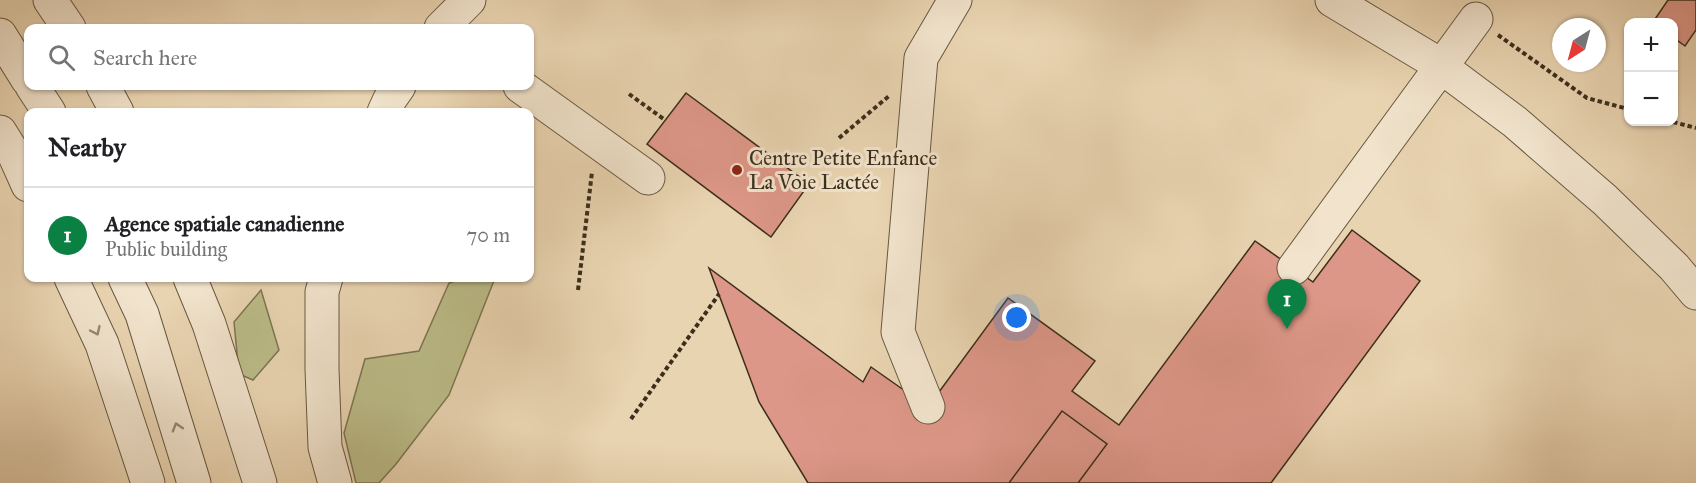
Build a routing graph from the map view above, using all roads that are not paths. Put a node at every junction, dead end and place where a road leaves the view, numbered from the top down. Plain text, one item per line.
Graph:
1 (50, 0) edge
2 (470, 0) edge
3 (955, 0) edge
4 (1332, 0) edge
5 (1476, 19) road end
6 (66, 24) edge
7 (446, 24) edge
8 (0, 35) edge
9 (1441, 67) junction
10 (24, 74) edge
11 (35, 90) edge
12 (105, 90) edge
13 (396, 90) edge
14 (526, 90) edge
15 (46, 108) edge
16 (115, 108) edge
17 (386, 108) edge
18 (0, 132) edge
19 (24, 176) edge
20 (648, 178) dead end
21 (1294, 268) dead end
22 (73, 282) edge
23 (127, 282) edge
24 (192, 282) edge
25 (325, 282) edge
26 (1696, 293) edge
27 (928, 407) dead end
28 (148, 483) edge
29 (194, 483) edge
30 (260, 483) edge
31 (335, 483) edge

1 - 6 street
2 - 7 street
3 - 27 street
4 - 9 street
5 - 9 street
8 - 10 street
9 - 21 street
9 - 26 street
11 - 15 street
12 - 16 street
13 - 17 street
14 - 20 street
18 - 19 street
22 -> 28 street
29 -> 23 street
24 - 30 street
25 - 31 street

